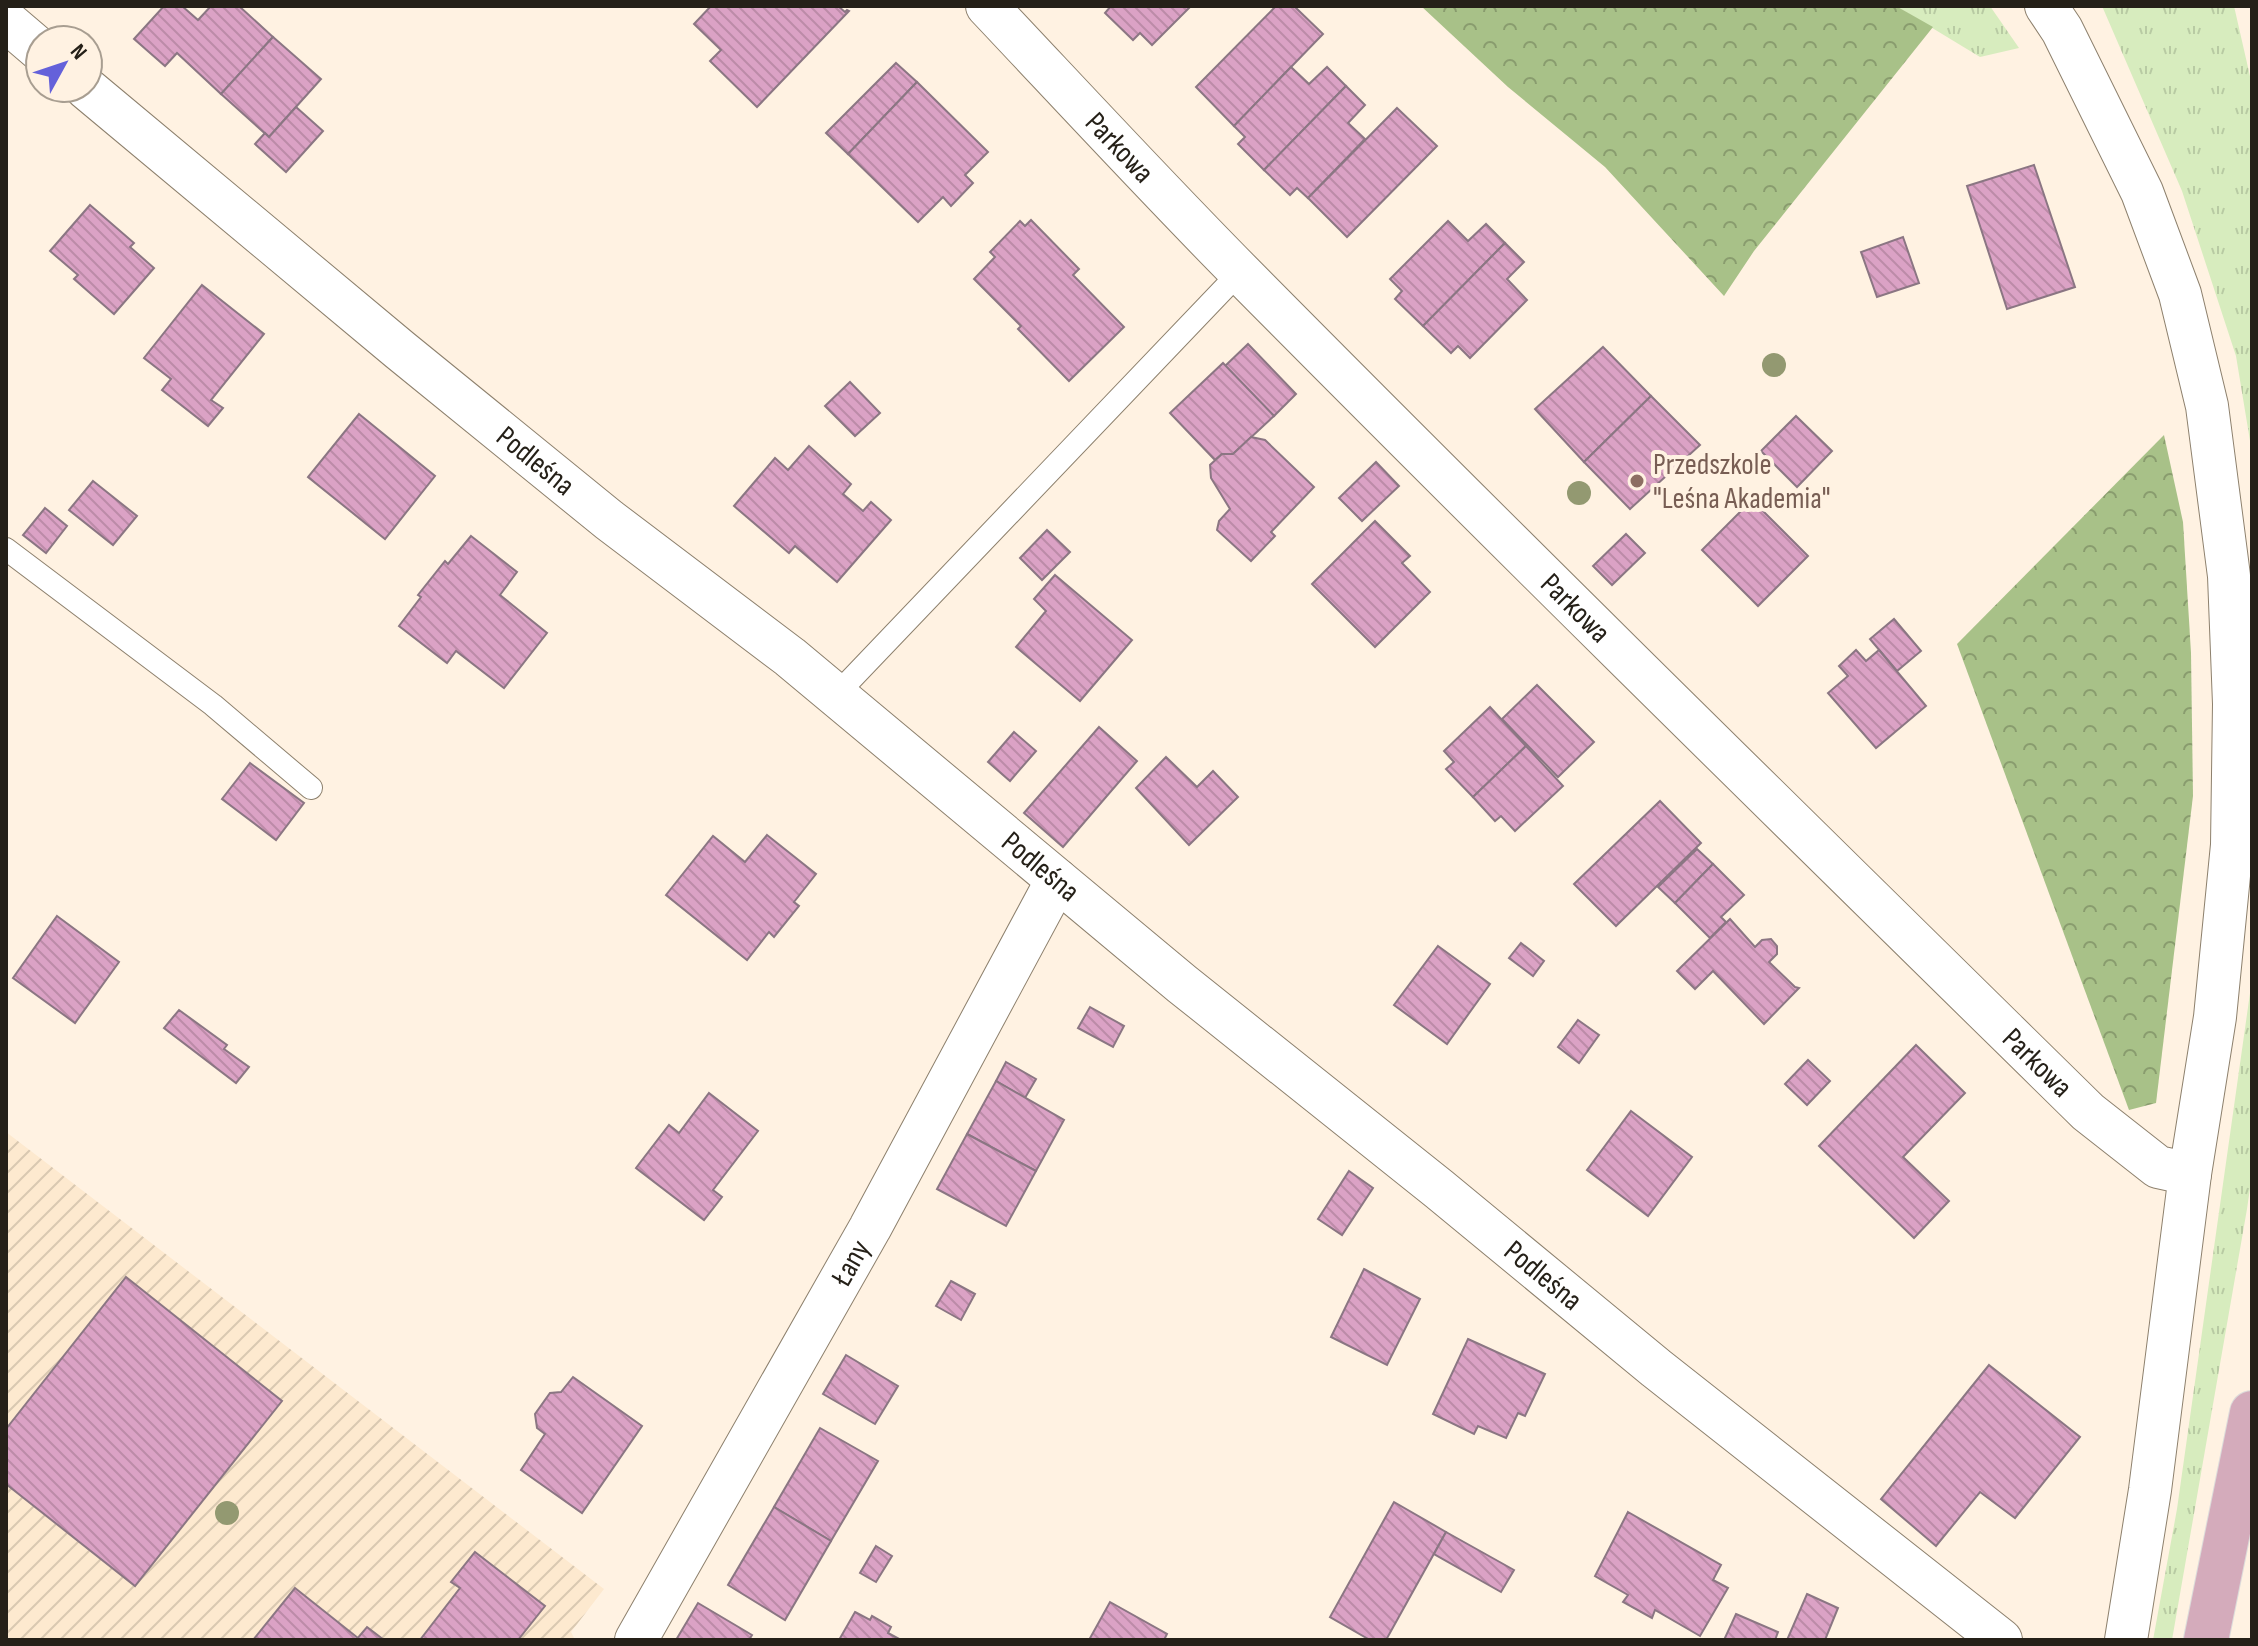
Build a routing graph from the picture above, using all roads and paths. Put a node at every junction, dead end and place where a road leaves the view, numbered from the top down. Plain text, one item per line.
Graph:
1 (987, 6) edge
2 (2046, 6) edge
3 (6, 21) edge
4 (24, 36) edge
5 (104, 103) edge
6 (1240, 272) junction
7 (6, 549) edge
8 (836, 695) junction
9 (311, 788) dead end
10 (1057, 880) junction
11 (2190, 1174) junction
12 (2252, 1413) edge
13 (636, 1640) edge
14 (2001, 1640) edge
15 (2126, 1640) edge
16 (2206, 1640) edge

1 - 6 street, Parkowa
2 - 11 street
3 - 4 street
5 - 8 street, Podleśna
6 - 8 lane
6 - 11 street, Parkowa
7 - 9 lane
8 - 10 street, Podleśna
10 - 13 street, Łany
10 - 14 street, Podleśna
11 - 15 street
12 - 16 main road

